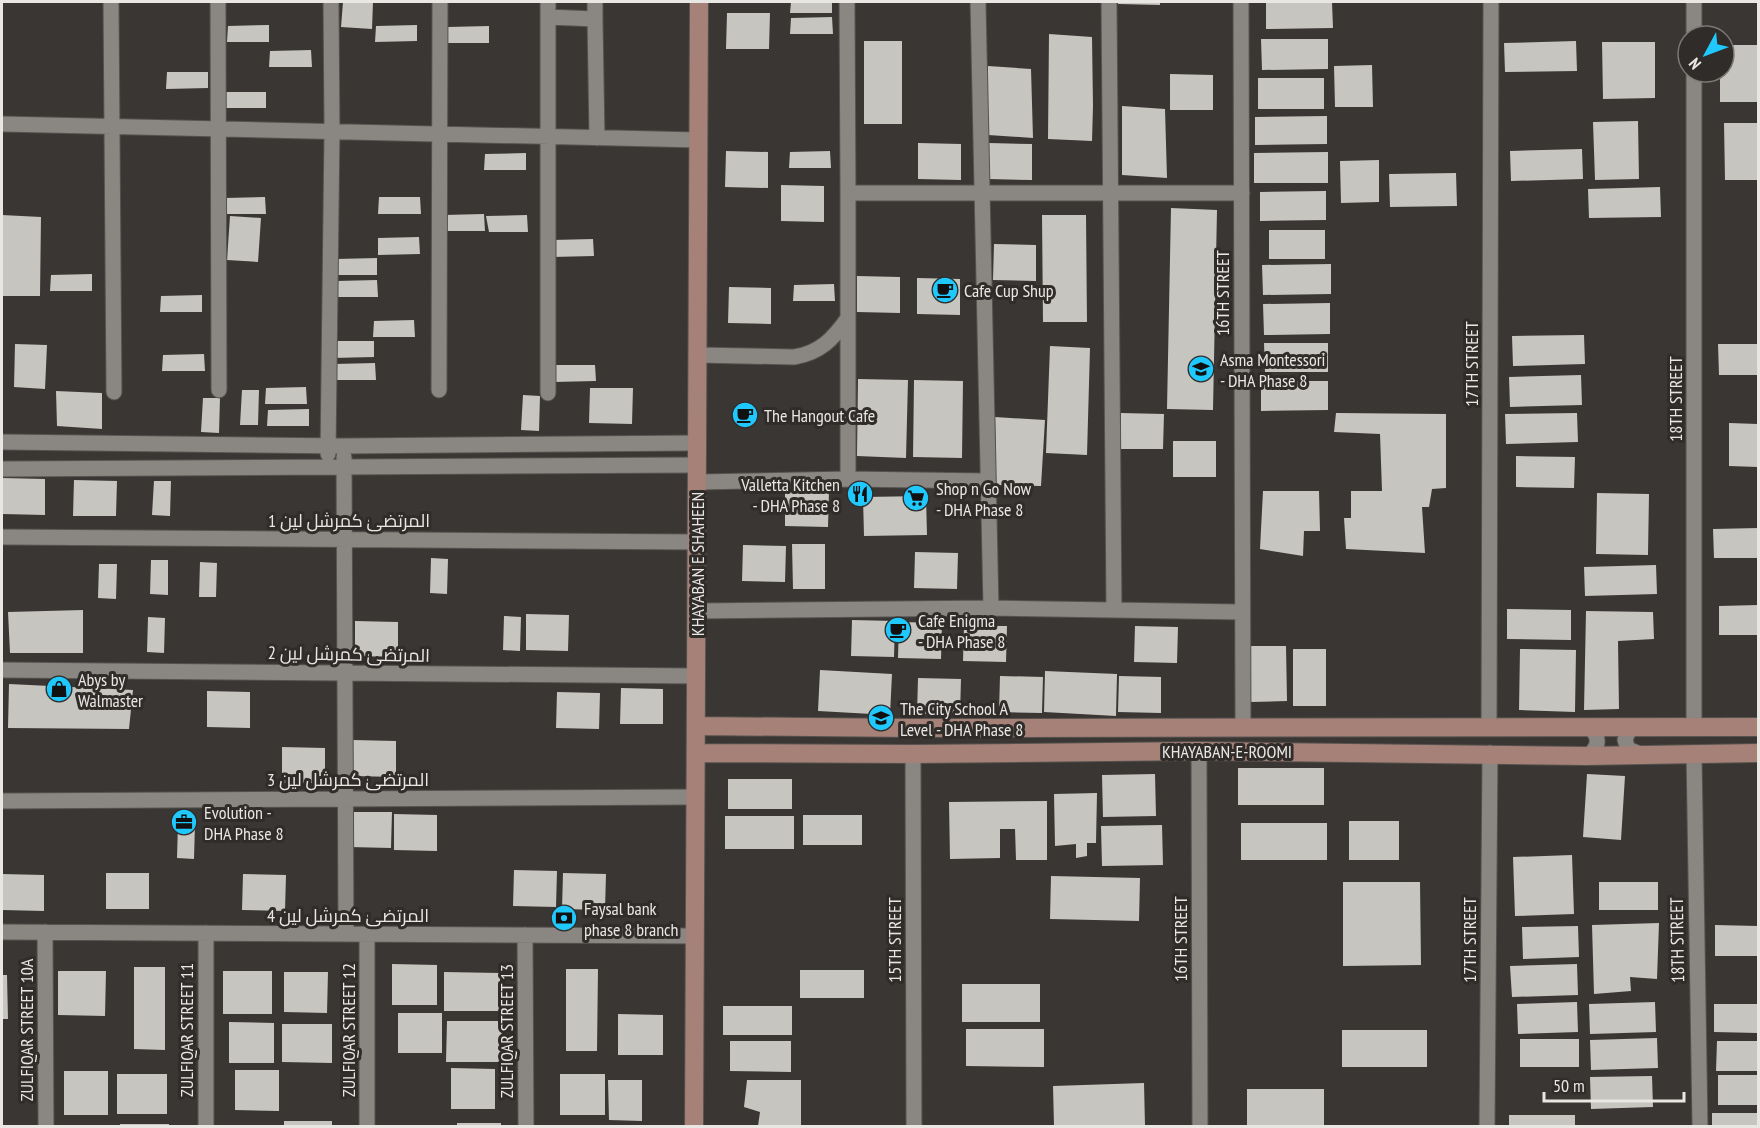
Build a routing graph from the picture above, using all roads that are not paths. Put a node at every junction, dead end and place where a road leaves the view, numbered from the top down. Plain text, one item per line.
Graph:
1 (111, 2) edge
2 (218, 2) edge
3 (331, 2) edge
4 (440, 2) edge
5 (595, 2) edge
6 (699, 2) edge
7 (847, 2) edge
8 (978, 2) edge
9 (1109, 2) edge
10 (1241, 2) edge
11 (1491, 2) edge
12 (1694, 2) edge
13 (548, 9) edge
14 (595, 19) junction
15 (1694, 24) edge
16 (1694, 84) edge
17 (2, 124) edge
18 (112, 126) junction
19 (218, 129) junction
20 (332, 131) junction
21 (440, 134) junction
22 (548, 136) junction
23 (597, 138) junction
24 (699, 140) junction
25 (982, 192) junction
26 (848, 193) junction
27 (1110, 193) junction
28 (1242, 193) junction
29 (848, 318) junction
30 (698, 355) junction
31 (219, 390) dead end
32 (439, 390) dead end
33 (114, 392) dead end
34 (548, 393) dead end
35 (2, 442) edge
36 (697, 443) junction
37 (328, 446) junction
38 (344, 446) junction
39 (344, 467) junction
40 (328, 468) junction
41 (2, 469) edge
42 (697, 473) junction
43 (848, 479) junction
44 (988, 481) junction
45 (2, 537) edge
46 (346, 540) junction
47 (697, 542) junction
48 (992, 608) junction
49 (1114, 610) junction
50 (696, 611) junction
51 (1242, 612) junction
52 (2, 670) edge
53 (345, 673) junction
54 (696, 676) junction
55 (696, 726) junction
56 (1588, 727) junction
57 (1636, 727) junction
58 (1694, 727) junction
59 (1758, 727) edge
60 (1243, 728) junction
61 (1489, 728) junction
62 (1199, 751) junction
63 (696, 753) junction
64 (1490, 753) junction
65 (1694, 753) junction
66 (1758, 753) edge
67 (913, 754) junction
68 (1640, 754) junction
69 (1587, 756) junction
70 (696, 797) junction
71 (345, 798) junction
72 (2, 801) edge
73 (2, 932) edge
74 (45, 932) junction
75 (206, 933) junction
76 (346, 934) junction
77 (367, 934) junction
78 (525, 935) junction
79 (695, 936) junction
80 (46, 1126) edge
81 (206, 1126) edge
82 (368, 1126) edge
83 (526, 1126) edge
84 (694, 1126) edge
85 (914, 1126) edge
86 (1200, 1126) edge
87 (1487, 1126) edge
88 (1700, 1126) edge

1 - 18 street
2 - 19 street
3 - 20 street
4 - 21 street
5 - 14 street
6 - 24 street, KHAYABAN E SHAHEEN
7 - 26 street
8 - 25 street
9 - 27 street
10 - 28 street, 16TH STREET
11 - 61 street, 17TH STREET
12 - 15 street
13 - 14 street
13 - 22 street
14 - 23 street
16 - 58 street, 18TH STREET
17 - 18 street
18 - 19 street
18 - 33 street
19 - 20 street
19 - 31 street
20 - 21 street
20 - 37 street
21 - 22 street
21 - 32 street
22 - 23 street
22 - 34 street
23 - 24 street
24 - 30 street, KHAYABAN E SHAHEEN
25 - 26 street
25 - 27 street
25 - 44 street
26 - 29 street
27 - 28 street
27 - 49 street
28 - 51 street, 16TH STREET
29 - 30 street
29 - 43 street
30 - 36 street, KHAYABAN E SHAHEEN
35 - 37 street
36 - 38 street
36 - 42 street, KHAYABAN E SHAHEEN
37 - 38 street
37 - 40 street
38 - 39 street
39 - 40 street
39 - 42 street
39 - 46 street
40 - 41 street
42 - 43 street
42 - 47 street, KHAYABAN E SHAHEEN
43 - 44 street
44 - 48 street
45 - 46 street, المرتضیٰ کمرشل لین 1
46 - 47 street, المرتضیٰ کمرشل لین 1
46 - 53 street
47 - 50 street, KHAYABAN E SHAHEEN
48 - 49 street
48 - 50 street
49 - 51 street
50 - 54 street, KHAYABAN E SHAHEEN
51 - 60 street, 16TH STREET
52 - 53 street, المرتضیٰ کمرشل لین 2
53 - 54 street, المرتضیٰ کمرشل لین 2
53 - 71 street
54 - 55 street, KHAYABAN E SHAHEEN
55 - 60 street, KHAYABAN-E-ROOMI
55 - 63 street, KHAYABAN E SHAHEEN
56 - 57 street, KHAYABAN-E-ROOMI
56 - 61 street, KHAYABAN-E-ROOMI
56 - 69 street
57 - 58 street, KHAYABAN-E-ROOMI
57 - 68 street
58 - 59 street, KHAYABAN-E-ROOMI
60 - 61 street, KHAYABAN-E-ROOMI
62 - 64 street, KHAYABAN-E-ROOMI
62 - 67 street, KHAYABAN-E-ROOMI
62 - 86 street, 16TH STREET
63 - 67 street, KHAYABAN-E-ROOMI
63 - 70 street, KHAYABAN E SHAHEEN
64 - 69 street, KHAYABAN-E-ROOMI
64 - 87 street, 17TH STREET
65 - 66 street, KHAYABAN-E-ROOMI
65 - 68 street, KHAYABAN-E-ROOMI
65 - 88 street, 18TH STREET
67 - 85 street, 15TH STREET
68 - 69 street, KHAYABAN-E-ROOMI
70 - 71 street, المرتضیٰ کمرشل لین 3
70 - 79 street, KHAYABAN E SHAHEEN
71 - 72 street, المرتضیٰ کمرشل لین 3
71 - 76 street
73 - 74 street, المرتضیٰ کمرشل لین 4
74 - 75 street, المرتضیٰ کمرشل لین 4
74 - 80 street, ZULFIQAR STREET 10A
75 - 76 street, المرتضیٰ کمرشل لین 4
75 - 81 street, ZULFIQAR STREET 11
76 - 77 street, المرتضیٰ کمرشل لین 4
77 - 78 street, المرتضیٰ کمرشل لین 4
77 - 82 street, ZULFIQAR STREET 12
78 - 79 street, المرتضیٰ کمرشل لین 4
78 - 83 street, ZULFIQAR STREET 13
79 - 84 street, KHAYABAN E SHAHEEN

